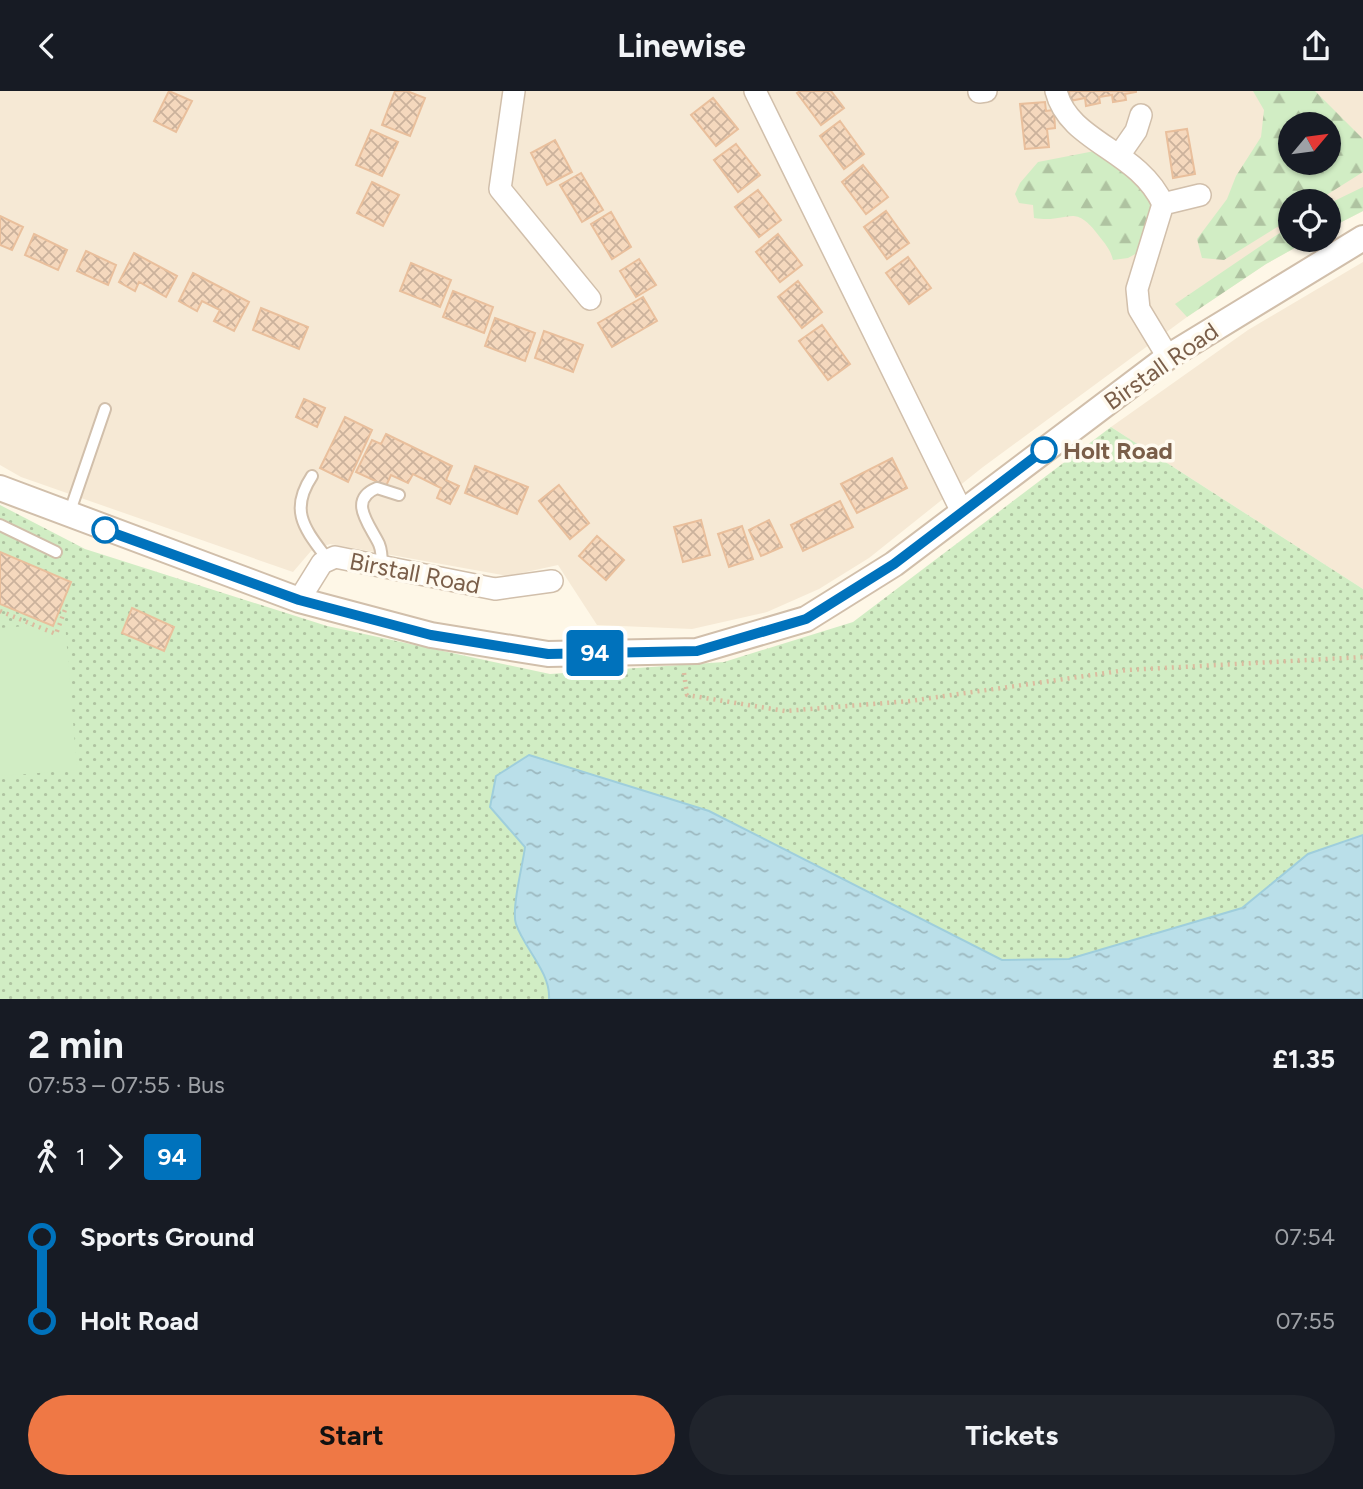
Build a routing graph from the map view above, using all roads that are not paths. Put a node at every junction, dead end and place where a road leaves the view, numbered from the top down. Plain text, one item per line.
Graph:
1 (514, 91) edge
2 (755, 91) edge
3 (1056, 91) edge
4 (1141, 115) dead end
5 (1120, 154) junction
6 (1200, 195) dead end
7 (1163, 204) junction
8 (1363, 238) edge
9 (590, 299) dead end
10 (1168, 357) junction
11 (105, 409) dead end
12 (312, 476) dead end
13 (0, 488) edge
14 (398, 495) dead end
15 (962, 512) junction
16 (68, 516) junction
17 (0, 525) edge
18 (56, 552) dead end
19 (328, 560) junction
20 (382, 567) junction
21 (552, 581) dead end
22 (299, 600) junction

1 - 9 street
2 - 15 street
3 - 5 street
4 - 5 street
5 - 7 street
6 - 7 street
7 - 10 street
8 - 10 street, Birstall Road
10 - 15 street, Birstall Road
11 - 16 lane
12 - 19 lane
13 - 16 street, Birstall Road
14 - 20 lane
15 - 22 street, Birstall Road
16 - 22 street, Birstall Road
17 - 18 lane
19 - 20 street, Birstall Road
19 - 22 street, Birstall Road
20 - 21 street, Birstall Road

